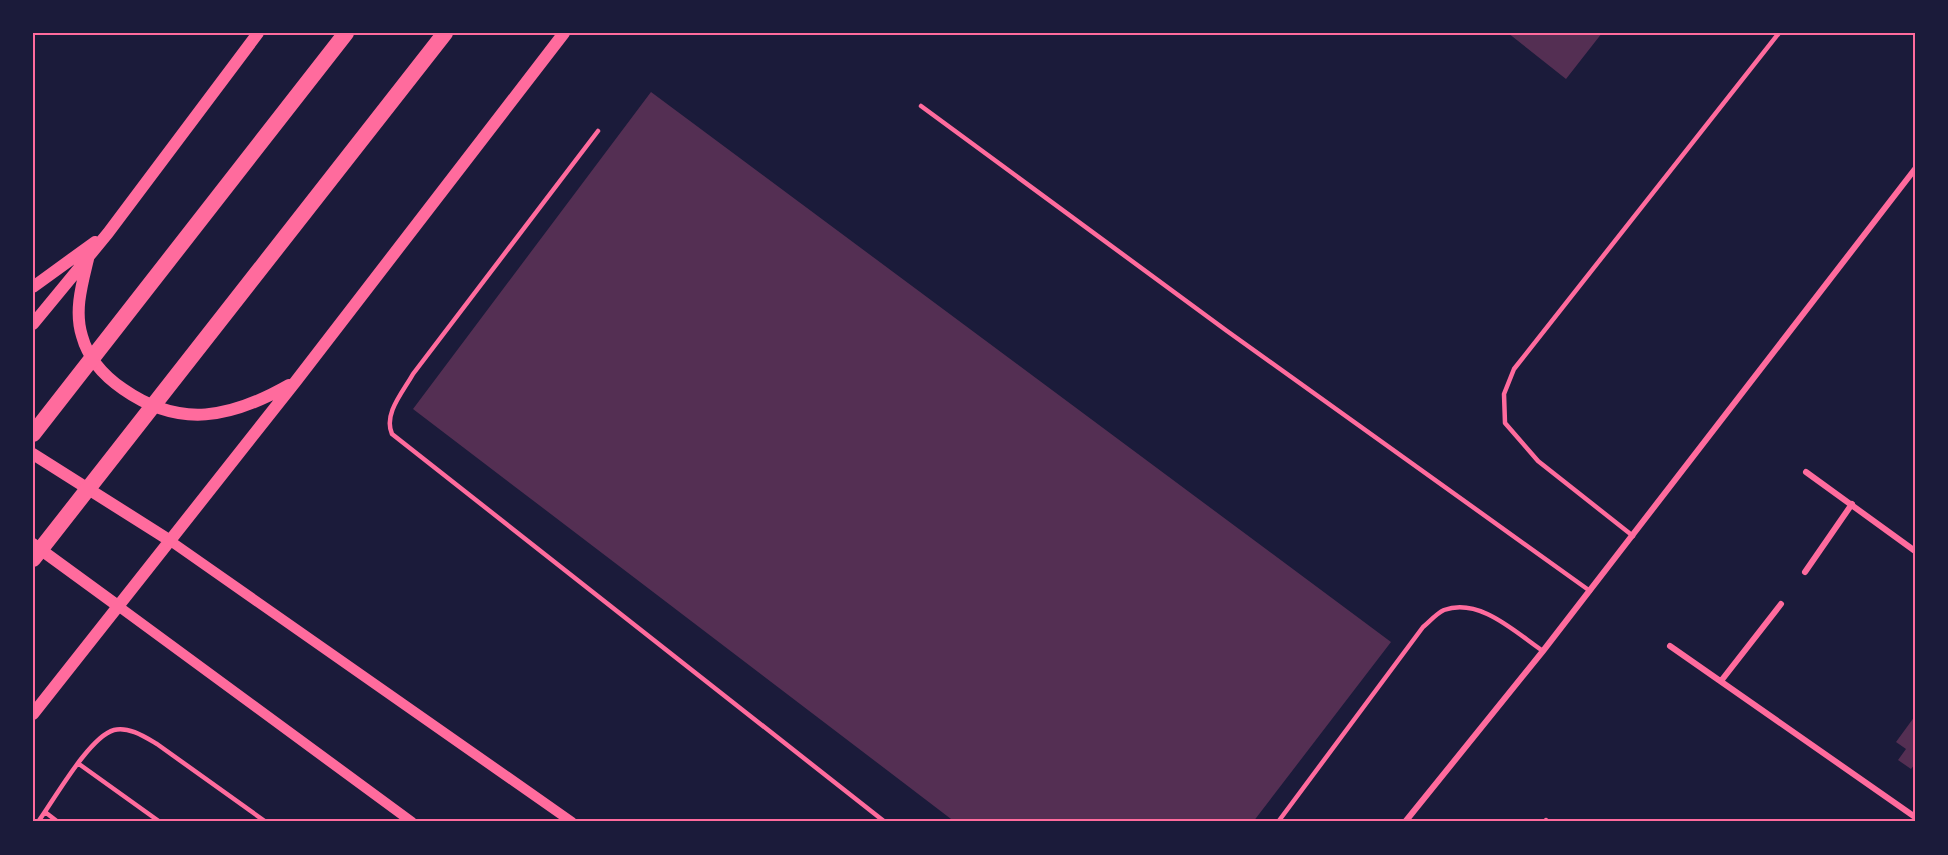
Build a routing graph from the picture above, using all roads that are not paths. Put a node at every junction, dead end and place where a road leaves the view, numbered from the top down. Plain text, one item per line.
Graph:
1 (258, 33) edge
2 (346, 33) edge
3 (445, 33) edge
4 (564, 33) edge
5 (1779, 33) edge
6 (921, 106) dead end
7 (598, 131) dead end
8 (1915, 169) edge
9 (108, 233) junction
10 (88, 258) junction
11 (33, 287) edge
12 (33, 324) edge
13 (296, 381) junction
14 (33, 434) edge
15 (33, 454) edge
16 (1806, 472) dead end
17 (1852, 504) junction
18 (1633, 536) junction
19 (169, 540) junction
20 (33, 544) edge
21 (1915, 551) edge
22 (33, 559) edge
23 (1805, 572) dead end
24 (1590, 591) junction
25 (1781, 604) dead end
26 (118, 606) junction
27 (1670, 646) dead end
28 (1543, 651) junction
29 (1721, 681) junction
30 (33, 714) edge
31 (79, 764) junction
32 (45, 812) junction
33 (1915, 817) edge
34 (38, 822) edge
35 (58, 822) edge
36 (160, 822) edge
37 (266, 822) edge
38 (412, 822) edge
39 (572, 822) edge
40 (885, 822) edge
41 (1278, 822) edge
42 (1405, 822) edge

1 - 9 main road
2 - 14 highway
3 - 22 highway
4 - 13 main road
5 - 18 lane
6 - 24 lane
7 - 40 lane
8 - 18 street
9 - 10 main road
9 - 11 main road
10 - 12 main road
10 - 13 main road
13 - 19 main road
15 - 19 main road
16 - 17 street
17 - 21 street
17 - 23 street
18 - 24 street
19 - 26 main road
19 - 39 street
20 - 26 main road
24 - 28 street
25 - 29 street
26 - 30 main road
26 - 38 street
27 - 29 street
28 - 41 lane
28 - 42 street
29 - 33 street
31 - 32 lane
31 - 36 lane
31 - 37 lane
32 - 34 lane
32 - 35 lane

